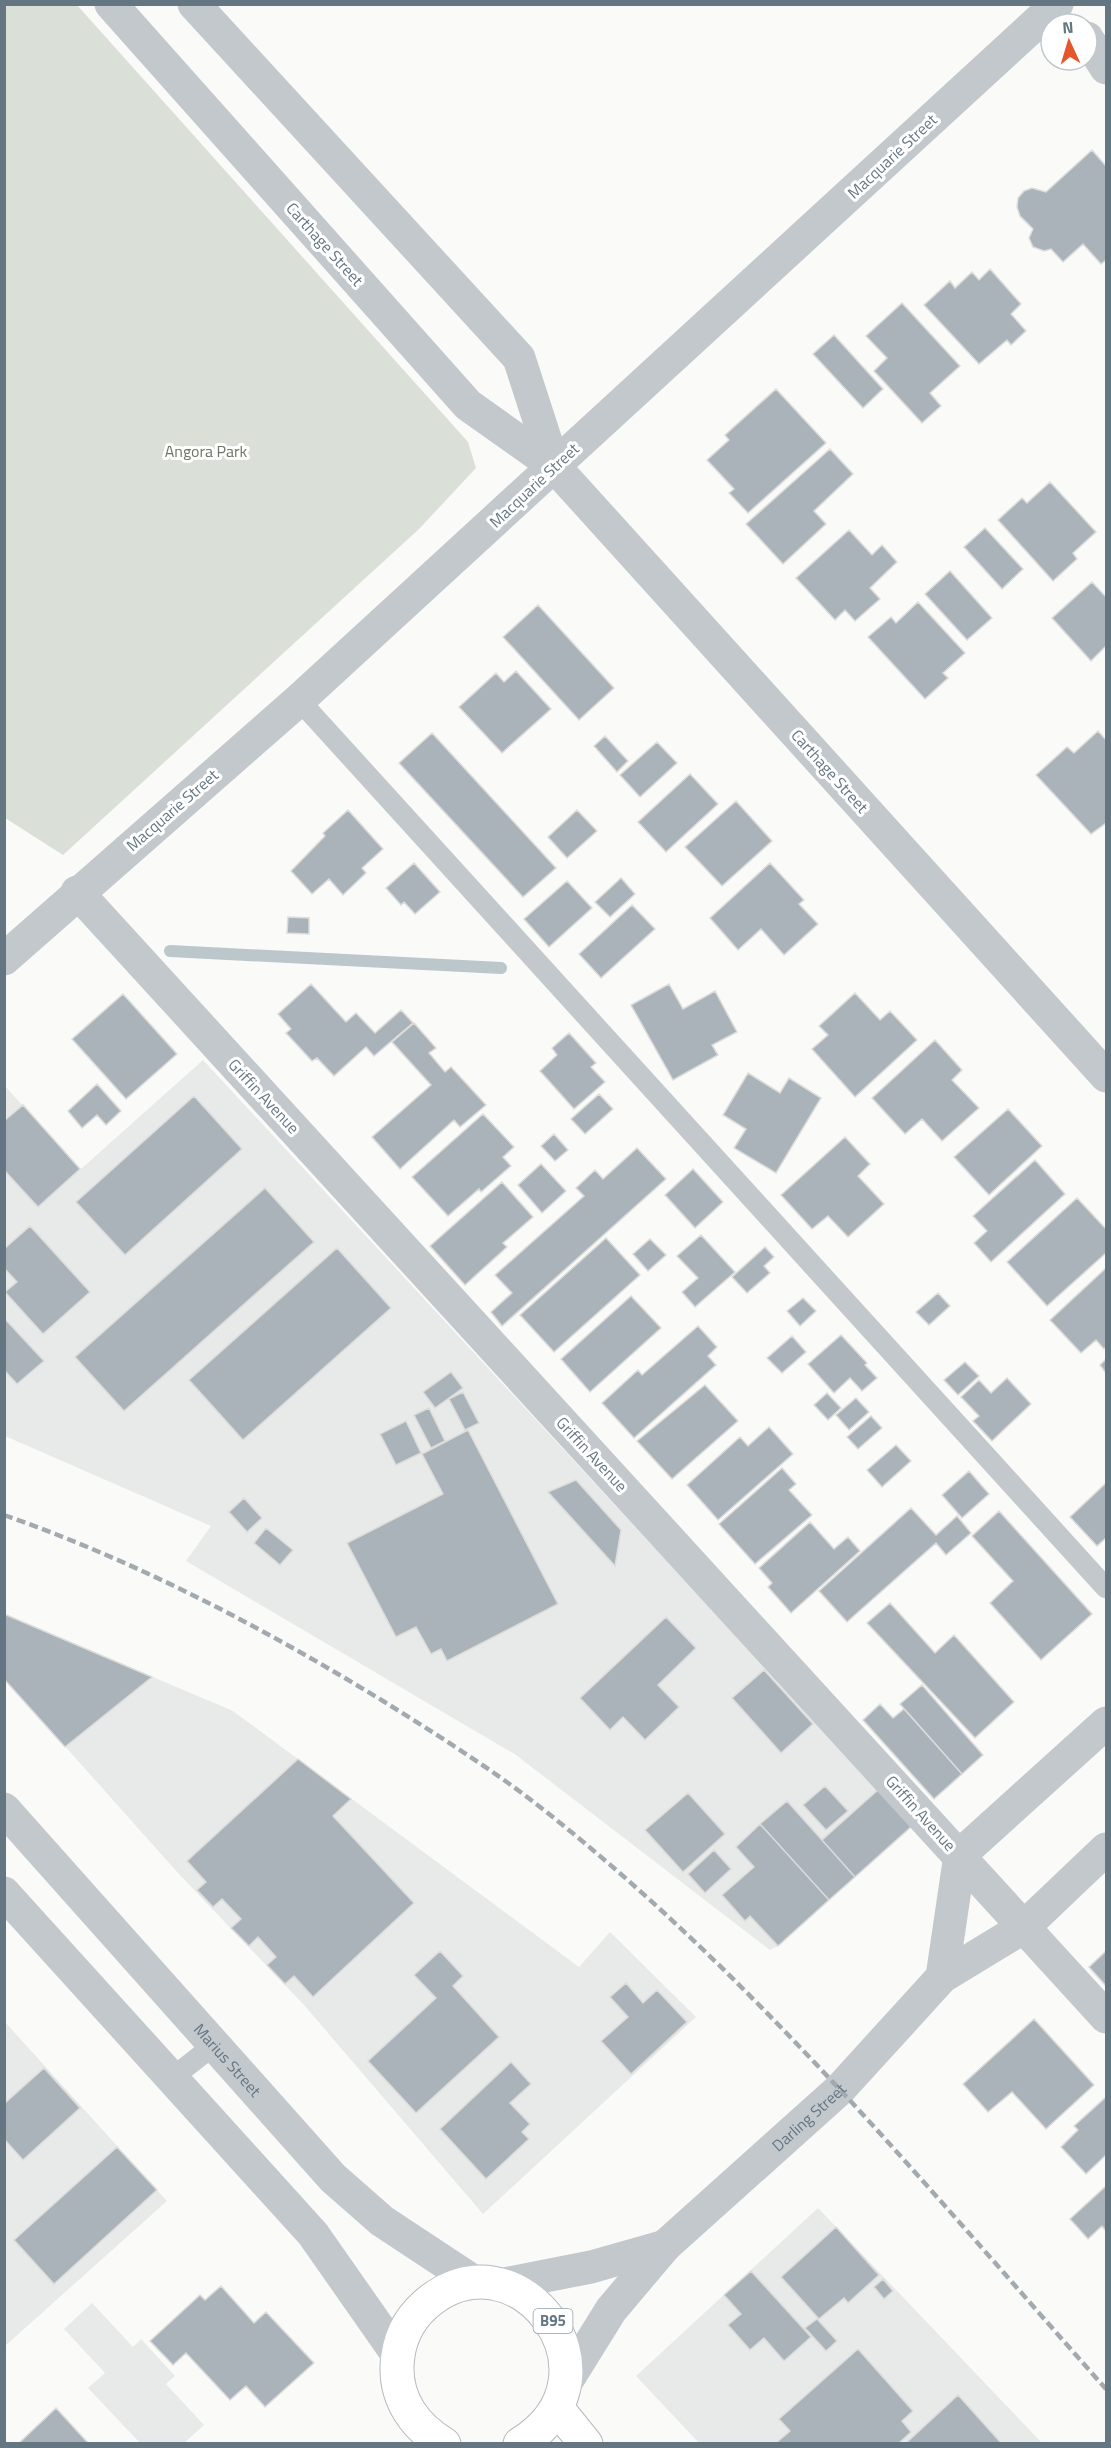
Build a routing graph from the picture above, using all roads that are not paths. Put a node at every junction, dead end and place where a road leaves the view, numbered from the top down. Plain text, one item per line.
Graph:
1 (111, 4) edge
2 (194, 4) edge
3 (1057, 4) edge
4 (554, 466) junction
5 (299, 700) junction
6 (77, 892) junction
7 (4, 959) edge
8 (1107, 1076) edge
9 (1107, 1588) edge
10 (1107, 1723) edge
11 (5, 1809) edge
12 (1107, 1849) edge
13 (960, 1855) junction
14 (4, 1893) edge
15 (1024, 1927) junction
16 (942, 1977) junction
17 (1107, 2017) edge
18 (214, 2044) junction
19 (172, 2078) junction
20 (665, 2246) junction
21 (487, 2284) junction
22 (397, 2354) junction
23 (561, 2396) junction
24 (431, 2441) edge
25 (520, 2444) edge
26 (586, 2444) edge

1 - 4 street, Carthage Street
2 - 4 street, Carthage Street
3 - 4 street, Macquarie Street
4 - 5 street, Macquarie Street
4 - 8 street, Carthage Street
5 - 6 street, Macquarie Street
5 - 9 lane
6 - 7 street, Macquarie Street
6 - 13 street, Griffin Avenue
10 - 13 street
11 - 18 street, Marius Street
12 - 15 street, Darling Street
13 - 15 street, Griffin Avenue
13 - 16 street
14 - 19 street
15 - 16 street, Darling Street
15 - 17 street, Griffin Avenue
16 - 20 street, Darling Street
18 - 19 lane
18 - 21 street, Marius Street
19 - 22 street
20 - 21 street, Darling Street
20 - 23 street, Darling Street
21 - 22 main road
21 - 23 main road, B95
22 - 24 main road
23 - 25 main road
23 - 26 main road

